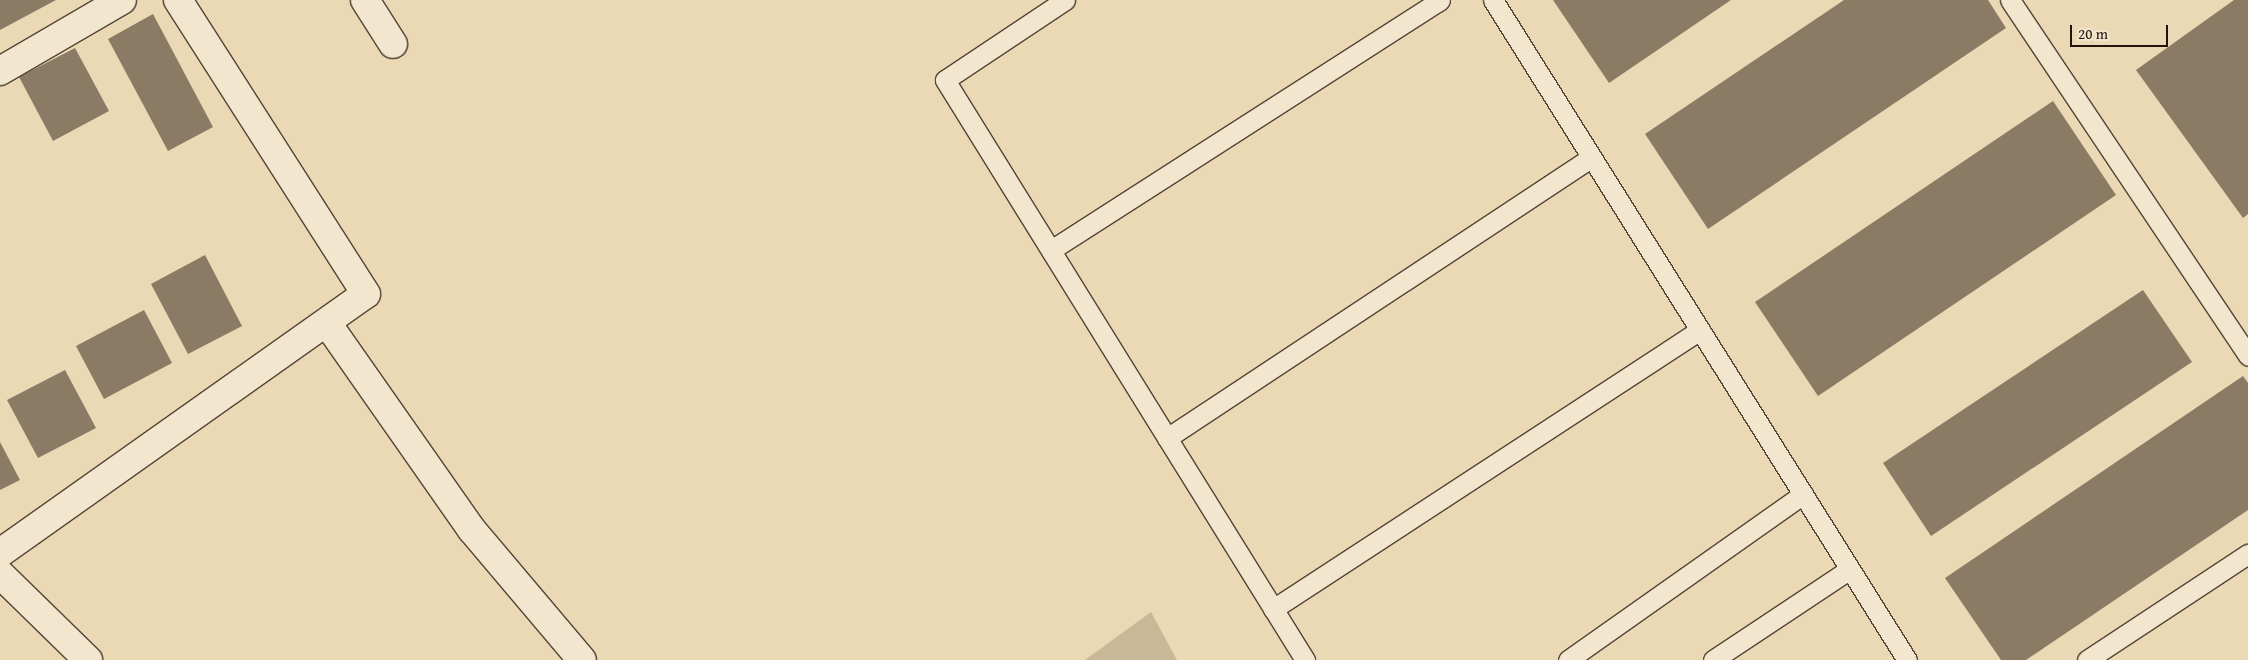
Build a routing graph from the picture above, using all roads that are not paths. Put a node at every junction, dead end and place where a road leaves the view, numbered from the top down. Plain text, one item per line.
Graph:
1 (122, 0) edge
2 (178, 0) edge
3 (364, 0) edge
4 (1065, 0) edge
5 (1440, 0) edge
6 (1493, 0) edge
7 (2010, 0) edge
8 (393, 44) dead end
9 (0, 71) edge
10 (1592, 157) junction
11 (1051, 250) junction
12 (327, 323) junction
13 (1700, 330) junction
14 (2248, 356) edge
15 (1167, 438) junction
16 (1803, 494) junction
17 (0, 553) edge
18 (2248, 554) edge
19 (1850, 569) junction
20 (0, 574) edge
21 (1273, 609) junction
22 (88, 660) edge
23 (582, 660) edge
24 (1305, 660) edge
25 (1568, 660) edge
26 (1714, 660) edge
27 (1907, 660) edge
28 (2087, 660) edge

1 - 9 street
2 - 12 street
3 - 8 street
4 - 11 lane
5 - 11 lane
6 - 10 lane
7 - 14 lane
10 - 13 lane
10 - 15 lane
11 - 15 lane
12 - 17 street
12 - 23 street
13 - 16 lane
13 - 21 lane
15 - 21 lane
16 - 19 lane
16 - 25 lane
18 - 28 lane
19 - 26 lane
19 - 27 lane
20 - 22 street
21 - 24 lane

